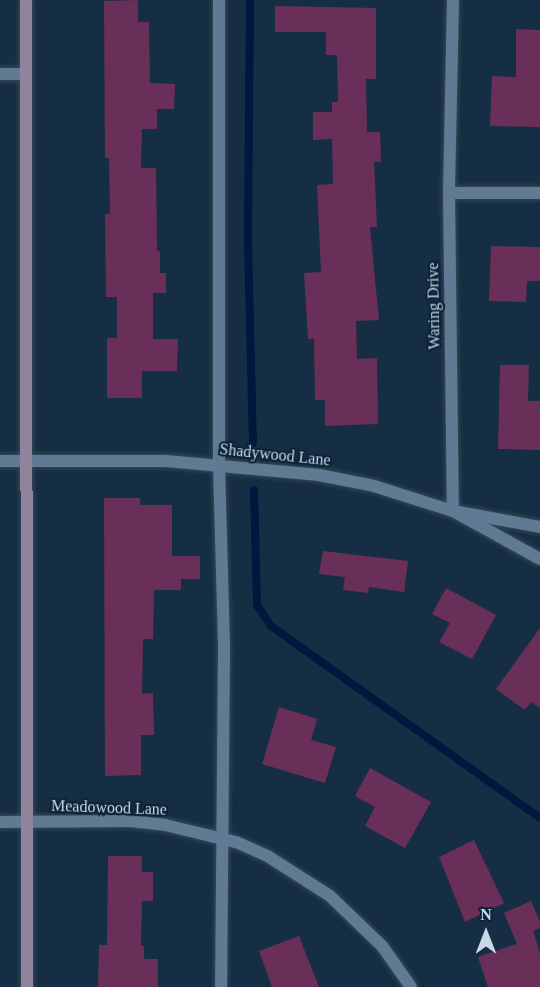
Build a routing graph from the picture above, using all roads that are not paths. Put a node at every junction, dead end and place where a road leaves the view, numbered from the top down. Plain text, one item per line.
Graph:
1 (26, 0) edge
2 (219, 0) edge
3 (453, 0) edge
4 (0, 74) edge
5 (26, 74) junction
6 (449, 193) junction
7 (540, 194) edge
8 (0, 461) edge
9 (27, 461) junction
10 (219, 466) junction
11 (453, 511) junction
12 (540, 527) edge
13 (540, 559) edge
14 (0, 822) edge
15 (27, 822) junction
16 (221, 838) junction
17 (27, 987) edge
18 (221, 987) edge
19 (411, 987) edge

1 - 5 main road
2 - 10 street
3 - 6 street, Waring Drive
4 - 5 street
5 - 9 main road
6 - 7 street
6 - 11 street, Waring Drive
8 - 9 street, Shadywood Lane
9 - 10 street, Shadywood Lane
9 - 15 main road
10 - 11 street, Shadywood Lane
10 - 16 street
11 - 12 street, Shadywood Lane
11 - 13 street
14 - 15 street, Meadowood Lane
15 - 16 street, Meadowood Lane
15 - 17 main road
16 - 18 street
16 - 19 street, Meadowood Lane

